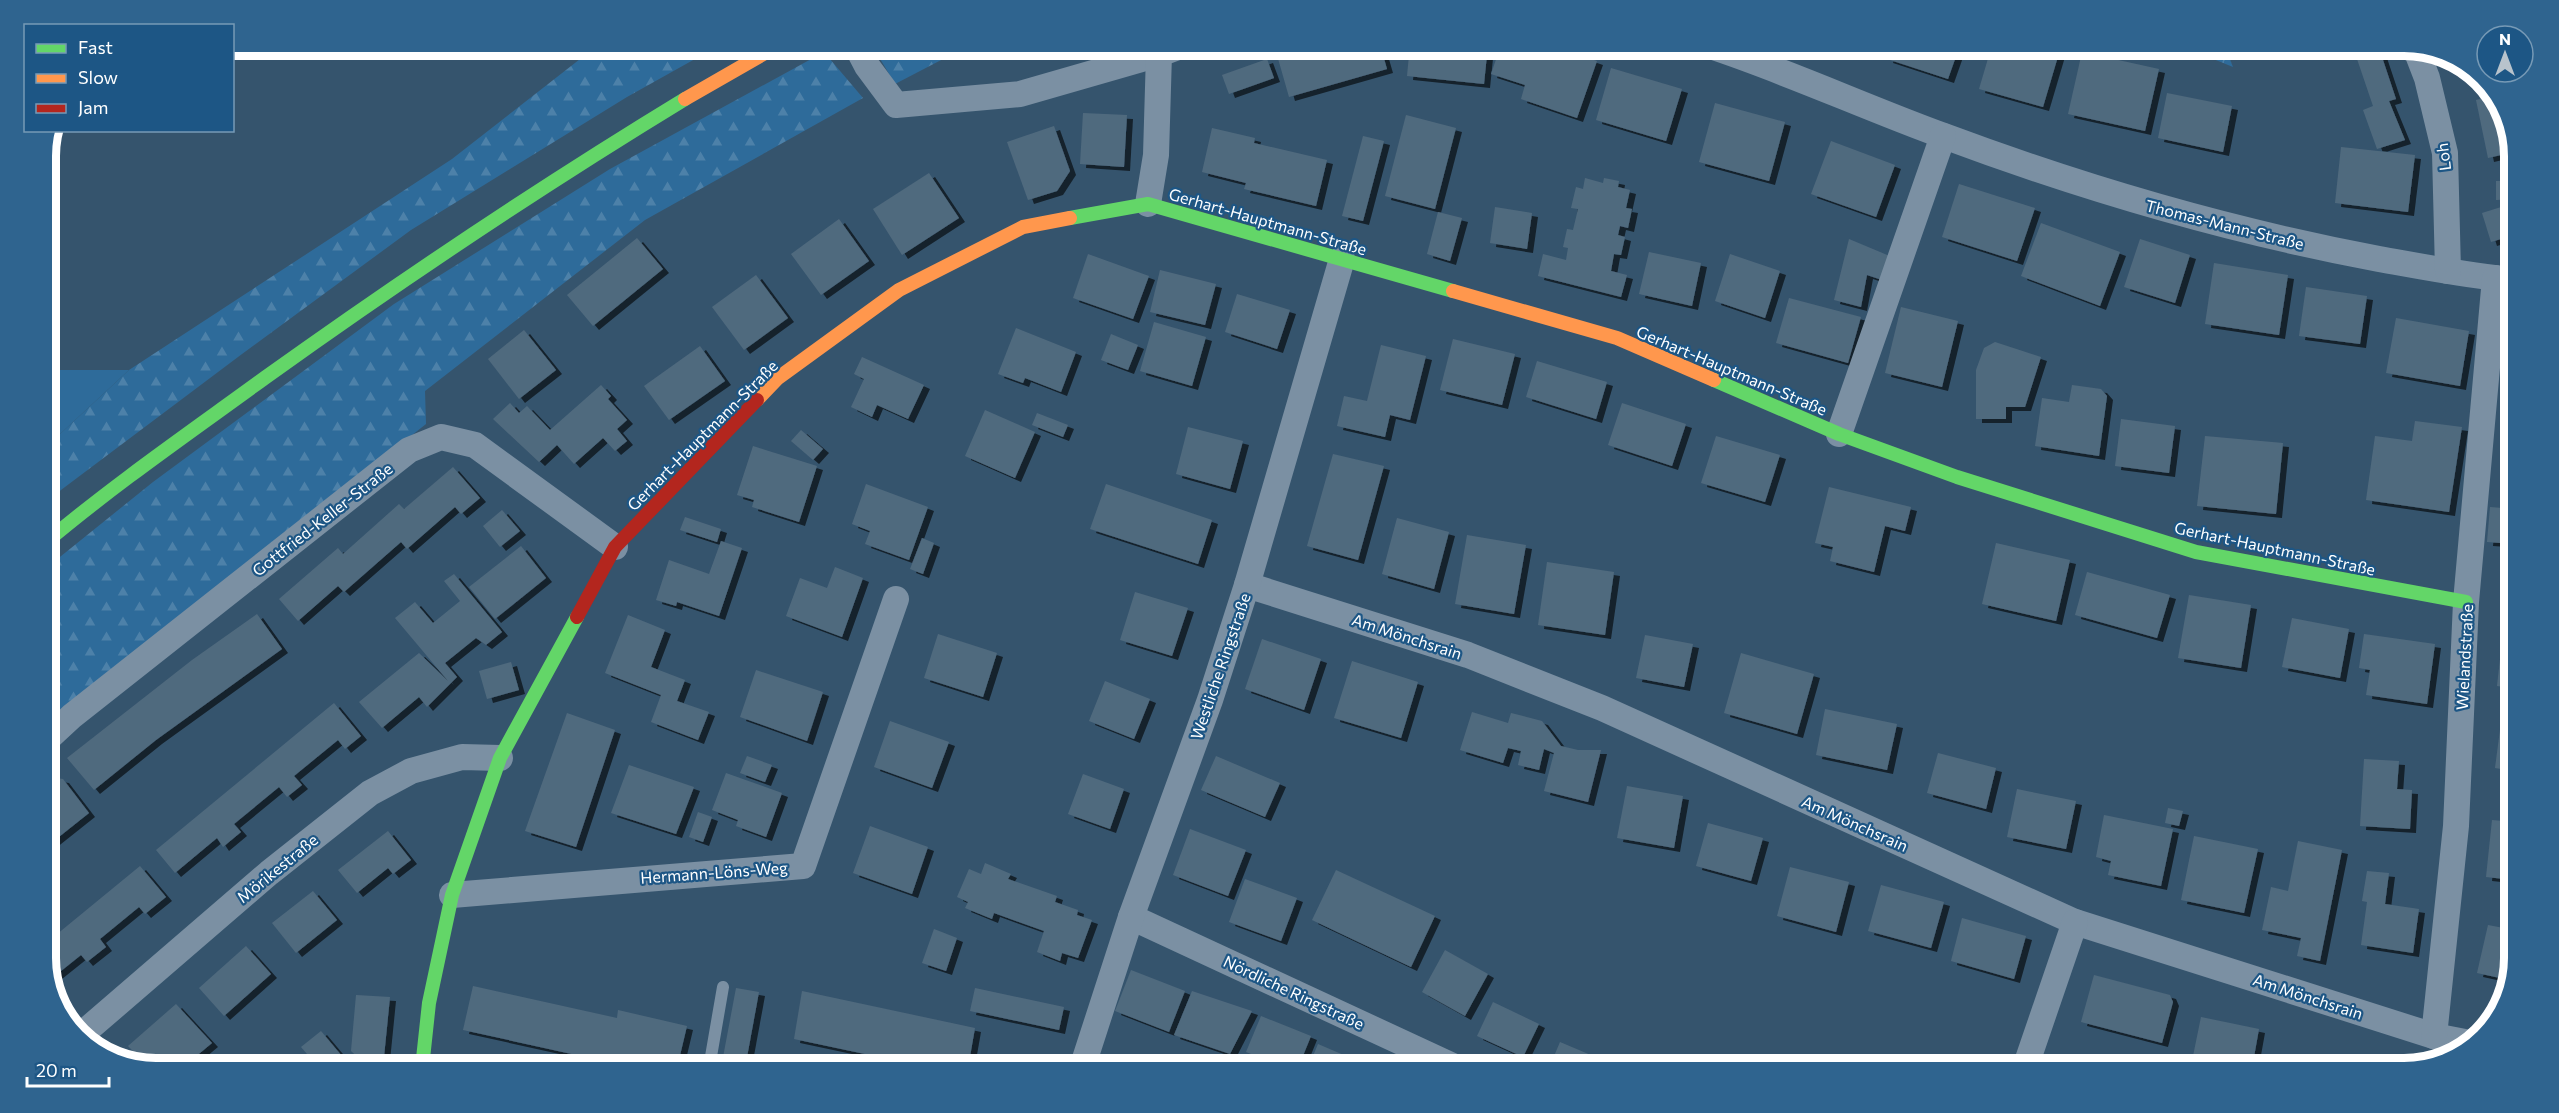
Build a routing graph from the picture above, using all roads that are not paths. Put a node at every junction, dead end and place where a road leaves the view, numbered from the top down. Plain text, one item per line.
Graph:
1 (760, 56) edge
2 (862, 56) edge
3 (1152, 56) edge
4 (1159, 56) edge
5 (1759, 56) edge
6 (2419, 57) edge
7 (1943, 136) junction
8 (1148, 204) junction
9 (1342, 259) junction
10 (2448, 271) junction
11 (2503, 279) edge
12 (2503, 294) edge
13 (1839, 434) junction
14 (56, 534) edge
15 (615, 547) junction
16 (1247, 585) junction
17 (896, 599) dead end
18 (2466, 602) junction
19 (56, 731) edge
20 (500, 758) junction
21 (452, 895) junction
22 (1131, 917) junction
23 (2075, 922) junction
24 (723, 987) dead end
25 (87, 1030) edge
26 (2433, 1036) junction
27 (2459, 1041) edge
28 (423, 1058) edge
29 (711, 1058) edge
30 (1085, 1058) edge
31 (1435, 1058) edge
32 (2028, 1058) edge

1 - 14 main road
2 - 3 street
4 - 8 street
5 - 7 street, Thomas-Mann-Straße
6 - 10 street, Loh
7 - 10 street, Thomas-Mann-Straße
7 - 13 street
8 - 9 main road, Gerhart-Hauptmann-Straße
8 - 15 main road, Gerhart-Hauptmann-Straße
9 - 13 main road, Gerhart-Hauptmann-Straße
9 - 16 street, Westliche Ringstraße
10 - 11 street, Thomas-Mann-Straße
12 - 18 street, Wielandstraße
13 - 18 main road, Gerhart-Hauptmann-Straße
15 - 19 street, Gottfried-Keller-Straße
15 - 20 main road, Gerhart-Hauptmann-Straße
16 - 22 street, Westliche Ringstraße
16 - 23 street, Am Mönchsrain
17 - 21 street, Hermann-Löns-Weg
18 - 26 street, Wielandstraße
20 - 21 main road, Gerhart-Hauptmann-Straße
20 - 25 street, Mörikestraße
21 - 28 main road, Gerhart-Hauptmann-Straße
22 - 30 street, Westliche Ringstraße
22 - 31 street, Nördliche Ringstraße
23 - 26 street, Am Mönchsrain
23 - 32 street
24 - 29 lane
26 - 27 street, Am Mönchsrain

